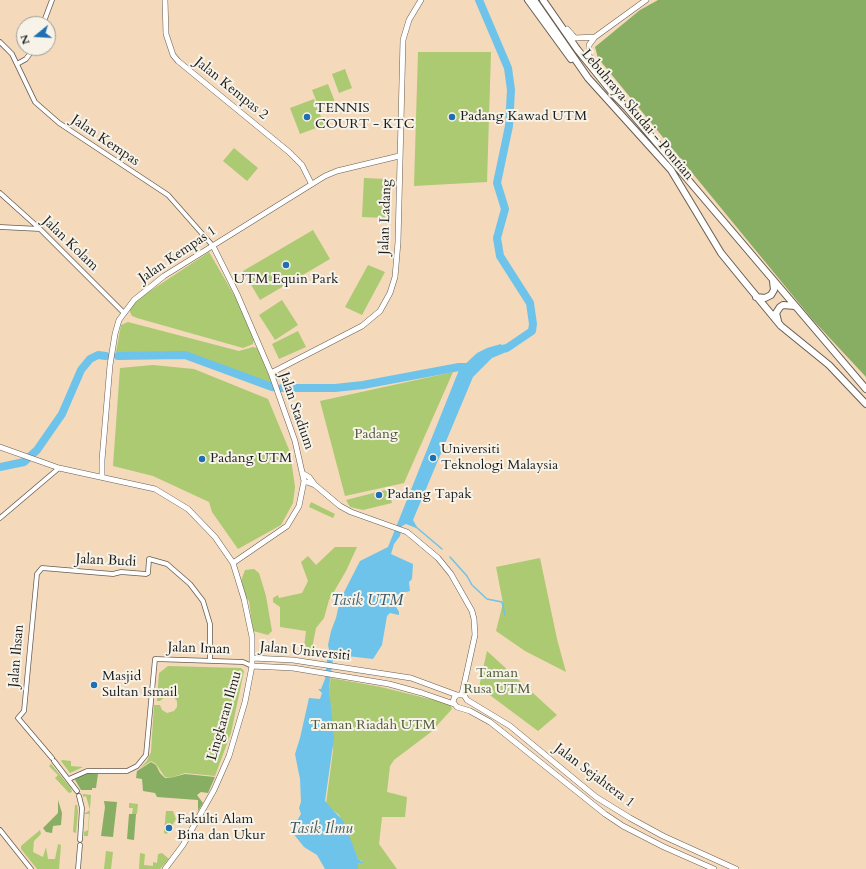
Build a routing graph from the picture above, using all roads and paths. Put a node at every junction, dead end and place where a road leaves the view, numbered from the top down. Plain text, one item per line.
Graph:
1 (52, 0) edge
2 (165, 0) edge
3 (421, 0) edge
4 (528, 0) edge
5 (534, 0) edge
6 (543, 0) edge
7 (646, 0) edge
8 (46, 16) edge
9 (595, 37) junction
10 (0, 42) edge
11 (29, 56) edge
12 (17, 64) junction
13 (588, 78) junction
14 (627, 108) junction
15 (399, 156) junction
16 (311, 184) junction
17 (0, 193) edge
18 (0, 227) edge
19 (40, 229) junction
20 (213, 246) junction
21 (773, 281) junction
22 (756, 296) junction
23 (795, 306) junction
24 (124, 313) junction
25 (781, 326) junction
26 (271, 373) junction
27 (866, 389) edge
28 (866, 404) edge
29 (0, 447) edge
30 (60, 468) junction
31 (302, 473) junction
32 (102, 476) junction
33 (304, 481) junction
34 (315, 486) junction
35 (0, 518) edge
36 (233, 563) junction
37 (34, 594) joint
38 (252, 658) junction
39 (210, 661) junction
40 (243, 662) junction
41 (252, 666) junction
42 (460, 694) junction
43 (467, 700) junction
44 (454, 704) junction
45 (461, 708) junction
46 (69, 779) junction
47 (576, 779) junction
48 (570, 786) junction
49 (596, 797) junction
50 (590, 802) junction
51 (0, 830) edge
52 (31, 869) edge
53 (78, 869) edge
54 (165, 869) edge
55 (714, 869) edge
56 (734, 869) edge

1 - 8 street
2 - 16 street, Jalan Kempas 2
3 - 15 street, Jalan Ladang
4 - 13 highway
5 - 13 highway, Lebuhraya Skudai - Pontian
6 - 9 street
6 - 14 highway, Lebuhraya Skudai - Pontian
7 - 9 street
9 - 14 street
10 - 12 street, Jalan Kempas
11 - 12 street
12 - 20 street, Jalan Kempas
13 - 22 highway, Lebuhraya Skudai - Pontian
14 - 21 highway, Lebuhraya Skudai - Pontian
15 - 16 street, Jalan Kempas 1
15 - 26 street, Jalan Ladang
16 - 20 street, Jalan Kempas 1
17 - 19 street, Jalan Kolam
18 - 19 street
19 - 24 street, Jalan Kolam
20 - 24 street, Jalan Kempas 1
20 - 26 street, Jalan Stadium
21 - 22 highway
21 - 23 highway, Lebuhraya Skudai - Pontian
22 - 25 highway, Lebuhraya Skudai - Pontian
23 - 25 highway
23 - 27 highway, Lebuhraya Skudai - Pontian
24 - 32 street, Jalan Kempas 1
25 - 28 highway, Lebuhraya Skudai - Pontian
26 - 31 street, Jalan Stadium
29 - 30 street, Lingkaran Ilmu
30 - 32 street, Lingkaran Ilmu
30 - 35 street
31 - 33 street, Jalan Stadium
31 - 34 street
32 - 36 street, Lingkaran Ilmu
33 - 34 street
33 - 36 street, Jalan Stadium
34 - 42 street
36 - 38 street, Lingkaran Ilmu
37 - 39 street, Jalan Budi
37 - 46 street, Jalan Ihsan
38 - 40 street, Jalan Universiti
38 - 41 street, Lingkaran Ilmu
38 - 42 street, Jalan Universiti
39 - 40 street, Jalan Iman
39 - 46 street, Jalan Iman
40 - 41 street, Jalan Universiti
41 - 44 street, Jalan Universiti
41 - 54 street, Lingkaran Ilmu
42 - 43 street
42 - 44 street
43 - 45 street
43 - 47 street, Jalan Sejahtera 1
44 - 45 street
45 - 48 street
46 - 53 street
47 - 48 street
47 - 49 street, Jalan Sejahtera 1
48 - 50 street
49 - 50 street
49 - 56 street, Jalan Sejahtera 1
50 - 55 street
51 - 52 street

